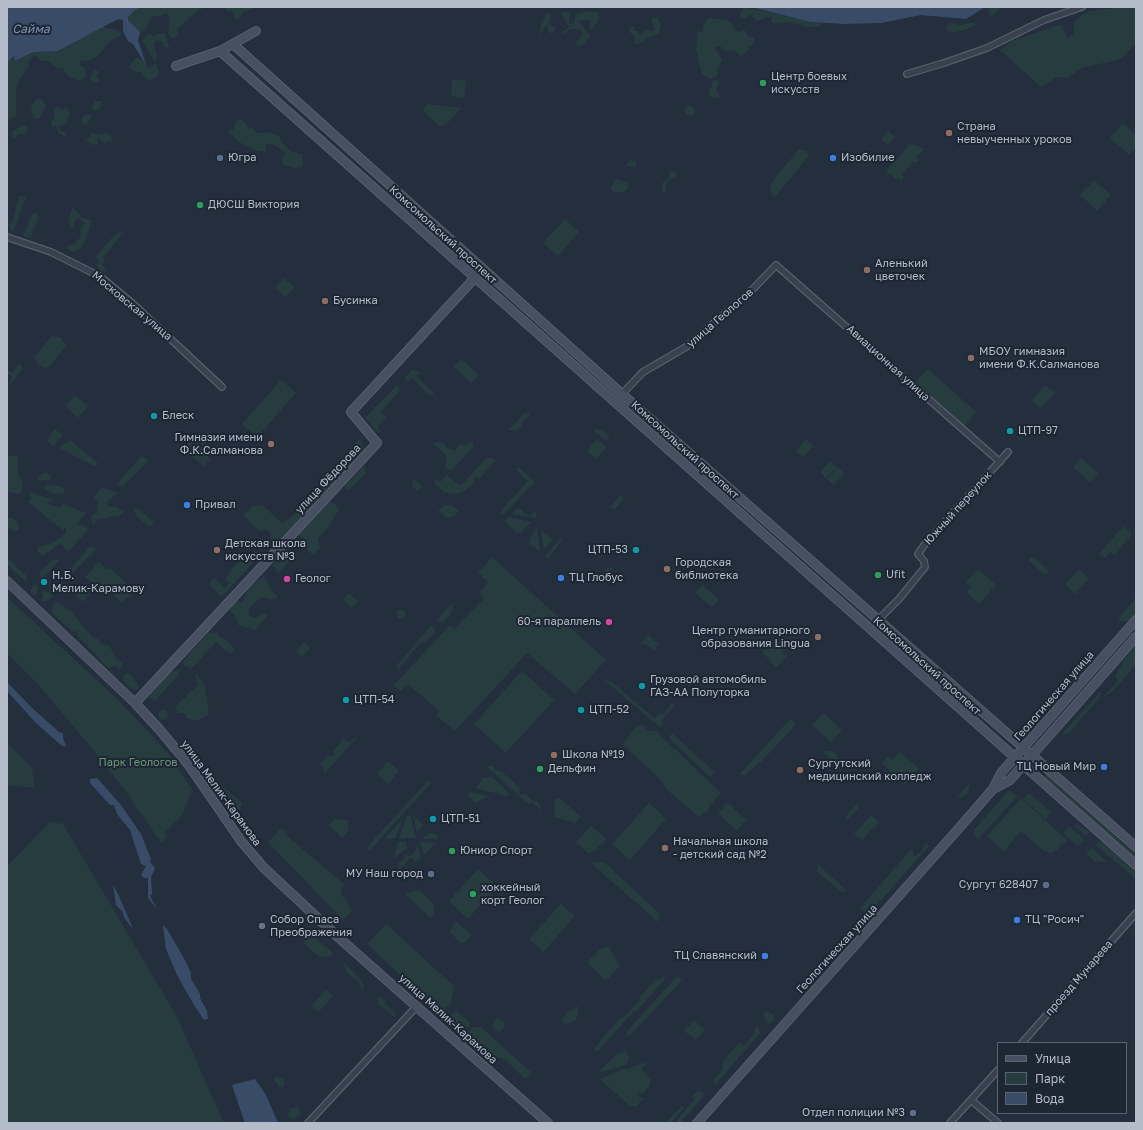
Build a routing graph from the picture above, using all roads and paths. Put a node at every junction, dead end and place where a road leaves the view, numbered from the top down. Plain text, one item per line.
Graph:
1 (1082, 7) edge
2 (256, 31) dead end
3 (234, 44) junction
4 (220, 51) junction
5 (176, 66) dead end
6 (907, 74) dead end
7 (7, 237) edge
8 (776, 265) joint
9 (483, 269) junction
10 (475, 278) junction
11 (222, 387) dead end
12 (622, 394) junction
13 (688, 452) junction
14 (1008, 452) dead end
15 (681, 461) junction
16 (1000, 462) junction
17 (7, 581) edge
18 (840, 586) junction
19 (832, 596) junction
20 (878, 620) junction
21 (1136, 620) edge
22 (1136, 637) edge
23 (135, 703) junction
24 (1024, 747) junction
25 (1033, 755) junction
26 (1014, 758) junction
27 (1023, 766) junction
28 (993, 789) junction
29 (1136, 847) edge
30 (1136, 865) edge
31 (1136, 913) edge
32 (417, 1006) junction
33 (1023, 1042) edge
34 (997, 1071) edge
35 (971, 1100) junction
36 (308, 1123) edge
37 (548, 1123) edge
38 (697, 1123) edge
39 (950, 1123) edge
40 (998, 1123) edge

1 - 6 street
2 - 3 main road
3 - 4 main road
3 - 9 main road, Комсомольский проспект
4 - 5 main road
4 - 10 main road, Комсомольский проспект
7 - 11 street, Московская улица
8 - 12 street, улица Геологов
8 - 16 street, Авиационная улица
9 - 10 main road, улица Фёдорова
9 - 12 main road, Комсомольский проспект
10 - 15 main road, Комсомольский проспект
10 - 23 main road, улица Фёдорова
12 - 13 main road, Комсомольский проспект
13 - 15 main road
13 - 18 main road, Комсомольский проспект
14 - 16 street, Южный переулок
15 - 19 main road, Комсомольский проспект
16 - 20 street, Южный переулок
17 - 23 main road, улица Мелик-Карамова
18 - 19 main road
18 - 20 main road, Комсомольский проспект
19 - 26 main road, Комсомольский проспект
20 - 24 main road, Комсомольский проспект
21 - 24 main road, Геологическая улица
22 - 25 main road, Геологическая улица
23 - 32 main road, улица Мелик-Карамова
24 - 25 main road, Комсомольский проспект
24 - 26 main road, Геологическая улица
25 - 27 main road, Геологическая улица
25 - 29 main road, Комсомольский проспект
26 - 27 main road, Комсомольский проспект
26 - 28 main road, Геологическая улица
27 - 28 main road, Геологическая улица
27 - 30 main road, Комсомольский проспект
28 - 38 main road, Геологическая улица
31 - 33 street, проезд Мунарева
32 - 36 street
32 - 37 main road, улица Мелик-Карамова
34 - 35 street
35 - 39 street
35 - 40 street

